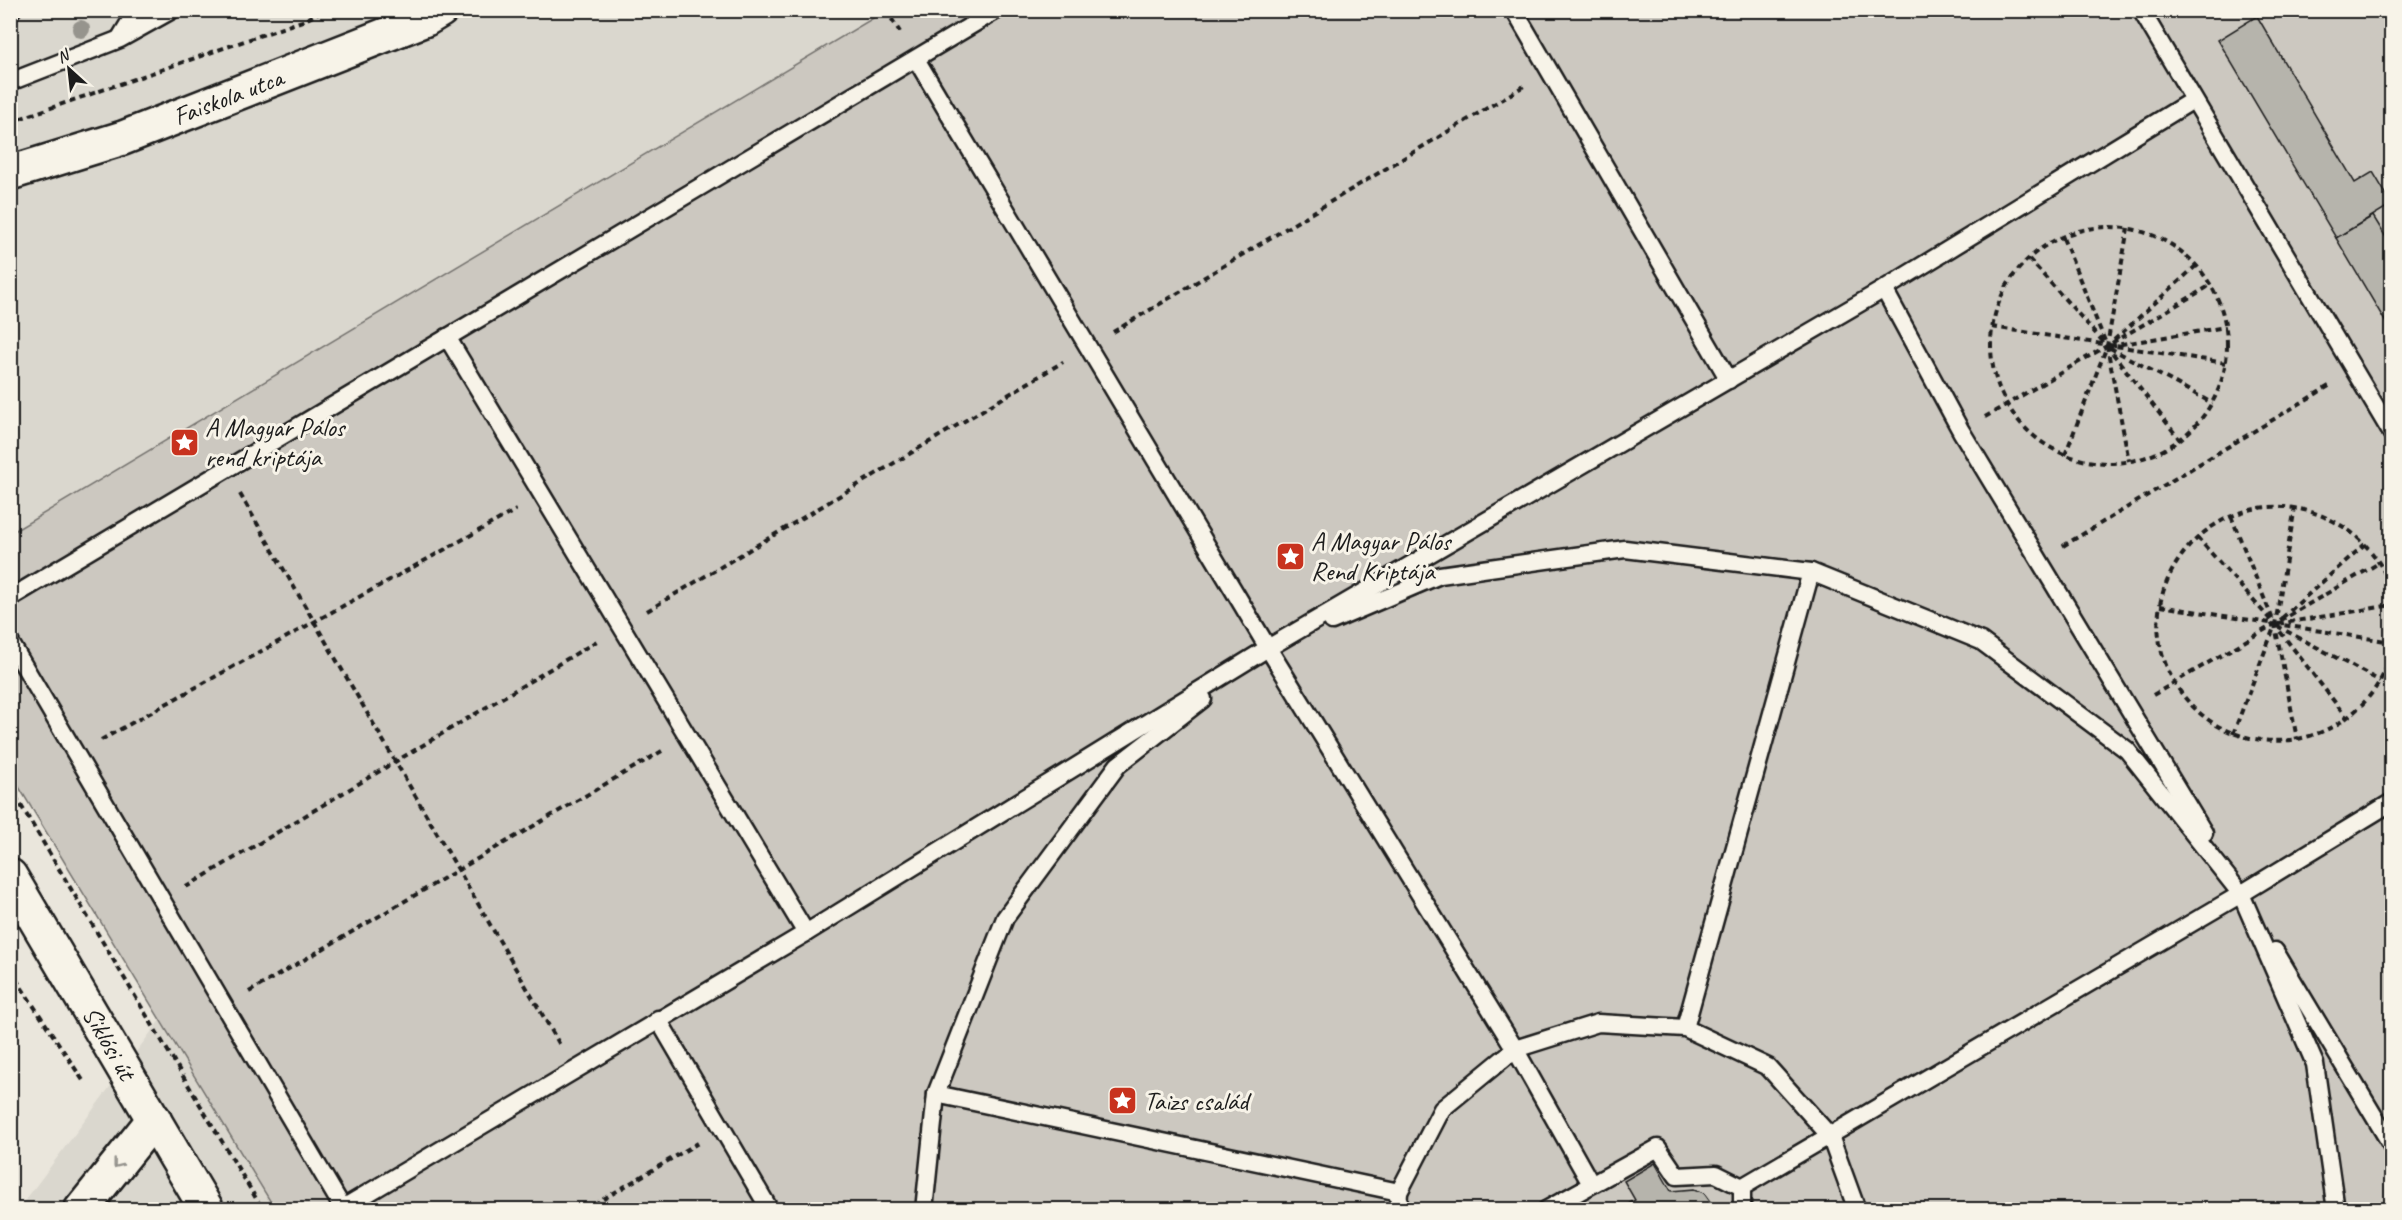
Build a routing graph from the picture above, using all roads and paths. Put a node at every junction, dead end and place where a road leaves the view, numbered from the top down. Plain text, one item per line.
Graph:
1 (137, 10) edge
2 (172, 10) edge
3 (324, 10) edge
4 (441, 10) edge
5 (997, 10) edge
6 (1514, 10) edge
7 (2141, 10) edge
8 (120, 39) junction
9 (916, 58) junction
10 (1550, 71) junction
11 (10, 82) edge
12 (2193, 100) junction
13 (10, 122) edge
14 (10, 173) edge
15 (2128, 228) junction
16 (2063, 238) junction
17 (2029, 259) junction
18 (2196, 265) junction
19 (2211, 285) junction
20 (1884, 289) junction
21 (1992, 327) junction
22 (2226, 327) junction
23 (447, 337) junction
24 (2107, 346) junction
25 (1088, 347) junction
26 (2226, 363) junction
27 (2354, 371) junction
28 (1729, 380) junction
29 (2212, 403) junction
30 (2007, 405) junction
31 (1961, 431) junction
32 (2391, 435) edge
33 (2180, 440) junction
34 (2065, 455) junction
35 (2129, 461) junction
36 (226, 470) junction
37 (542, 495) junction
38 (2295, 507) junction
39 (2231, 516) junction
40 (2197, 537) junction
41 (2365, 544) junction
42 (2039, 561) junction
43 (2379, 563) junction
44 (1811, 572) junction
45 (2391, 595) edge
46 (10, 598) edge
47 (2391, 605) edge
48 (2160, 606) junction
49 (315, 622) junction
50 (2275, 625) junction
51 (621, 627) junction
52 (10, 642) edge
53 (2391, 642) edge
54 (1268, 648) junction
55 (2391, 652) edge
56 (2380, 681) junction
57 (2174, 683) junction
58 (2129, 710) junction
59 (2347, 718) junction
60 (2233, 734) junction
61 (687, 736) junction
62 (2298, 740) junction
63 (76, 754) junction
64 (395, 762) junction
65 (10, 787) edge
66 (2391, 802) edge
67 (458, 870) junction
68 (10, 876) edge
69 (2241, 894) junction
70 (162, 901) junction
71 (806, 933) junction
72 (225, 1006) junction
73 (658, 1019) junction
74 (1685, 1028) junction
75 (1515, 1049) junction
76 (574, 1069) junction
77 (936, 1094) junction
78 (154, 1119) junction
79 (723, 1129) junction
80 (1830, 1136) junction
81 (2391, 1146) edge
82 (1592, 1184) junction
83 (1742, 1187) junction
84 (1399, 1192) junction
85 (81, 1209) edge
86 (207, 1209) edge
87 (263, 1209) edge
88 (343, 1209) edge
89 (585, 1209) edge
90 (770, 1209) edge
91 (924, 1209) edge
92 (1398, 1209) edge
93 (1546, 1209) edge
94 (1742, 1209) edge
95 (1857, 1209) edge
96 (2336, 1209) edge

1 - 8 lane
2 - 8 lane
3 - 13 path
4 - 14 street, Faiskola utca
5 - 9 lane
6 - 10 lane
7 - 12 lane
8 - 11 lane
9 - 23 lane
9 - 25 lane
10 - 25 path
10 - 28 lane
12 - 20 lane
12 - 27 lane
15 - 16 path
15 - 18 path
15 - 24 path
16 - 17 path
16 - 24 path
17 - 21 path
17 - 24 path
18 - 19 path
18 - 24 path
19 - 22 path
19 - 24 path
20 - 28 lane
20 - 31 lane
21 - 24 path
21 - 30 path
22 - 24 path
22 - 26 path
23 - 36 lane
23 - 37 lane
24 - 26 path
24 - 29 path
24 - 30 path
24 - 33 path
24 - 34 path
24 - 35 path
25 - 51 path
25 - 54 lane
26 - 29 path
27 - 32 lane
27 - 42 path
28 - 54 lane
29 - 33 path
30 - 31 path
30 - 34 path
31 - 42 lane
33 - 35 path
34 - 35 path
36 - 46 lane
36 - 49 path
37 - 49 path
37 - 51 lane
38 - 39 path
38 - 41 path
38 - 50 path
39 - 40 path
39 - 50 path
40 - 48 path
40 - 50 path
41 - 43 path
41 - 50 path
42 - 58 lane
43 - 45 path
43 - 50 path
44 - 54 lane
44 - 69 lane
44 - 74 lane
47 - 50 path
48 - 50 path
48 - 57 path
49 - 63 path
49 - 64 path
50 - 53 path
50 - 56 path
50 - 57 path
50 - 59 path
50 - 60 path
50 - 62 path
51 - 61 lane
51 - 64 path
52 - 63 lane
54 - 71 lane
54 - 75 lane
54 - 77 lane
55 - 56 path
56 - 59 path
57 - 58 path
57 - 60 path
58 - 69 lane
59 - 62 path
60 - 62 path
61 - 67 path
61 - 71 lane
63 - 70 lane
64 - 67 path
64 - 70 path
65 - 87 path
66 - 69 lane
67 - 72 path
67 - 76 path
68 - 78 street, Siklósi út
69 - 80 lane
69 - 81 lane
69 - 96 lane
70 - 72 lane
71 - 73 lane
72 - 88 lane
73 - 76 lane
73 - 79 lane
74 - 75 lane
74 - 80 lane
75 - 82 lane
75 - 84 lane
76 - 88 lane
77 - 84 lane
77 - 91 lane
78 -> 85 street
78 - 86 street, Siklósi út
79 - 89 path
79 - 90 lane
80 - 83 lane
80 - 95 lane
82 - 83 lane
82 - 93 lane
83 - 94 lane
84 - 92 lane

